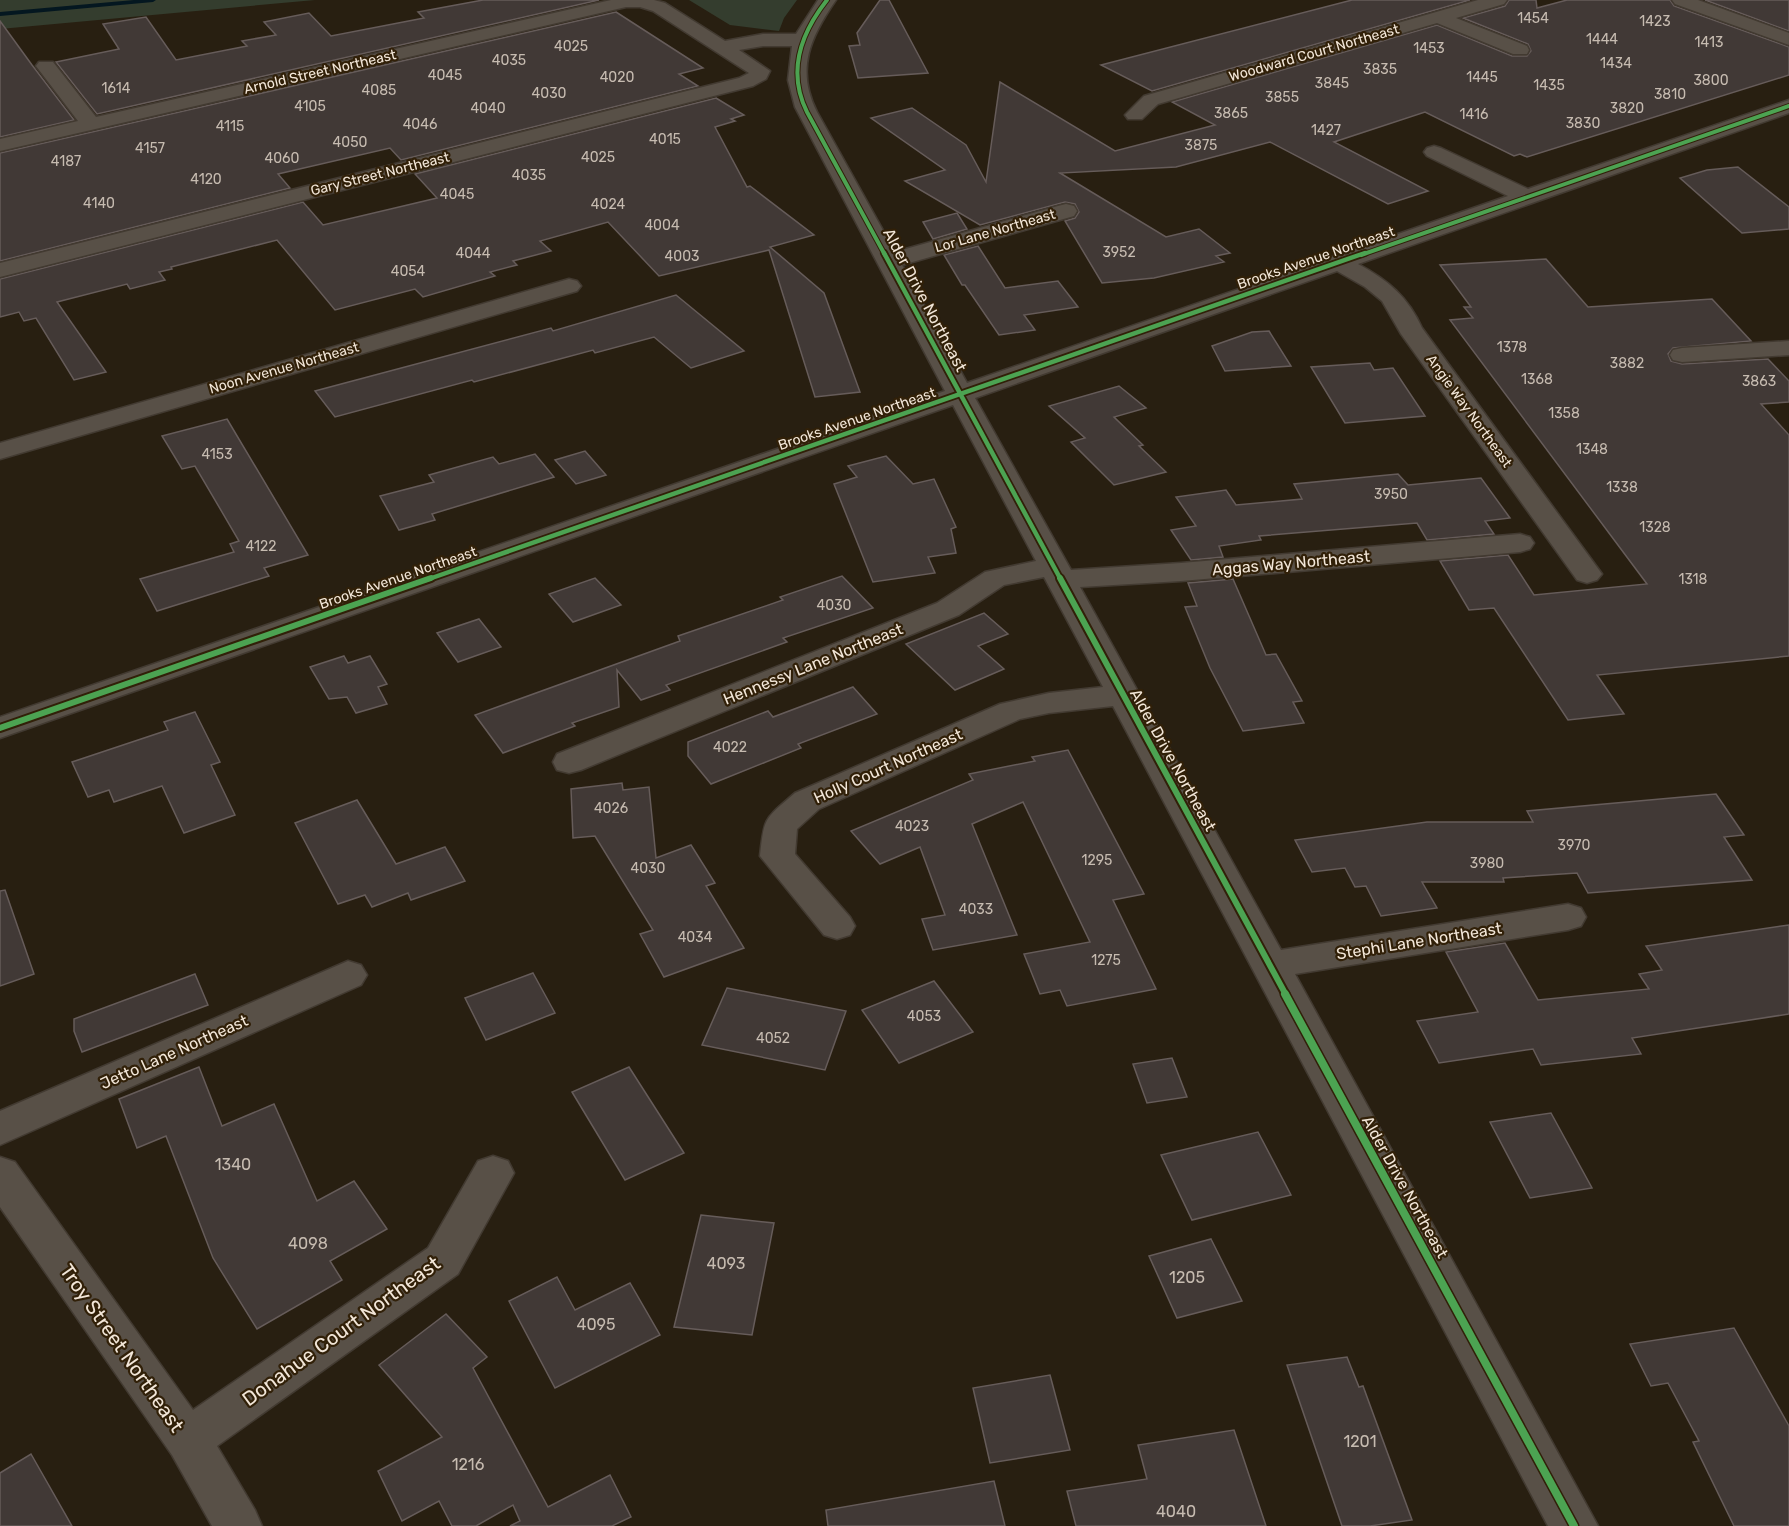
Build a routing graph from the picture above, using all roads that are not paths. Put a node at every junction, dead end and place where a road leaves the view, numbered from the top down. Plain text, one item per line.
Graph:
1 (827, 0) edge
2 (1498, 0) edge
3 (1680, 0) edge
4 (1438, 17) junction
5 (1789, 39) edge
6 (801, 40) junction
7 (722, 46) junction
8 (1520, 50) dead end
9 (46, 66) dead end
10 (1789, 106) edge
11 (1763, 115) junction
12 (1135, 116) dead end
13 (92, 125) junction
14 (1789, 131) edge
15 (0, 145) edge
16 (1434, 152) dead end
17 (1524, 196) junction
18 (1066, 211) dead end
19 (889, 261) junction
20 (1340, 263) junction
21 (0, 270) edge
22 (569, 286) dead end
23 (1789, 348) edge
24 (1682, 355) dead end
25 (961, 395) junction
26 (0, 451) edge
27 (1520, 543) dead end
28 (1057, 572) junction
29 (1587, 574) dead end
30 (1122, 695) junction
31 (0, 728) edge
32 (569, 762) dead end
33 (1568, 917) dead end
34 (837, 926) dead end
35 (1269, 965) junction
36 (348, 975) dead end
37 (0, 1129) edge
38 (493, 1173) dead end
39 (0, 1174) edge
40 (188, 1440) junction
41 (238, 1526) edge
42 (1574, 1526) edge

1 - 6 street, Alder Drive Northeast
2 - 4 street, Woodward Court Northeast
3 - 5 street
4 - 8 street
4 - 12 street, Woodward Court Northeast
6 - 7 street
6 - 19 street, Alder Drive Northeast
7 - 13 street, Arnold Street Northeast
7 - 21 street, Gary Street Northeast
9 - 13 street
10 - 11 street, Brooks Avenue Northeast
11 - 14 street
11 - 17 street, Brooks Avenue Northeast
13 - 15 street, Arnold Street Northeast
16 - 17 street
17 - 20 street, Brooks Avenue Northeast
18 - 19 street, Lor Lane Northeast
19 - 25 street, Alder Drive Northeast
20 - 25 street, Brooks Avenue Northeast
20 - 29 street, Angie Way Northeast
22 - 26 street, Noon Avenue Northeast
23 - 24 street
25 - 28 street, Alder Drive Northeast
25 - 31 street, Brooks Avenue Northeast
27 - 28 street, Aggas Way Northeast
28 - 30 street, Alder Drive Northeast
28 - 32 street, Hennessy Lane Northeast
30 - 34 street, Holly Court Northeast
30 - 35 street, Alder Drive Northeast
33 - 35 street, Stephi Lane Northeast
35 - 42 street, Alder Drive Northeast
36 - 37 street, Jetto Lane Northeast
38 - 40 street, Donahue Court Northeast
39 - 40 street, Troy Street Northeast
40 - 41 street, Troy Street Northeast

